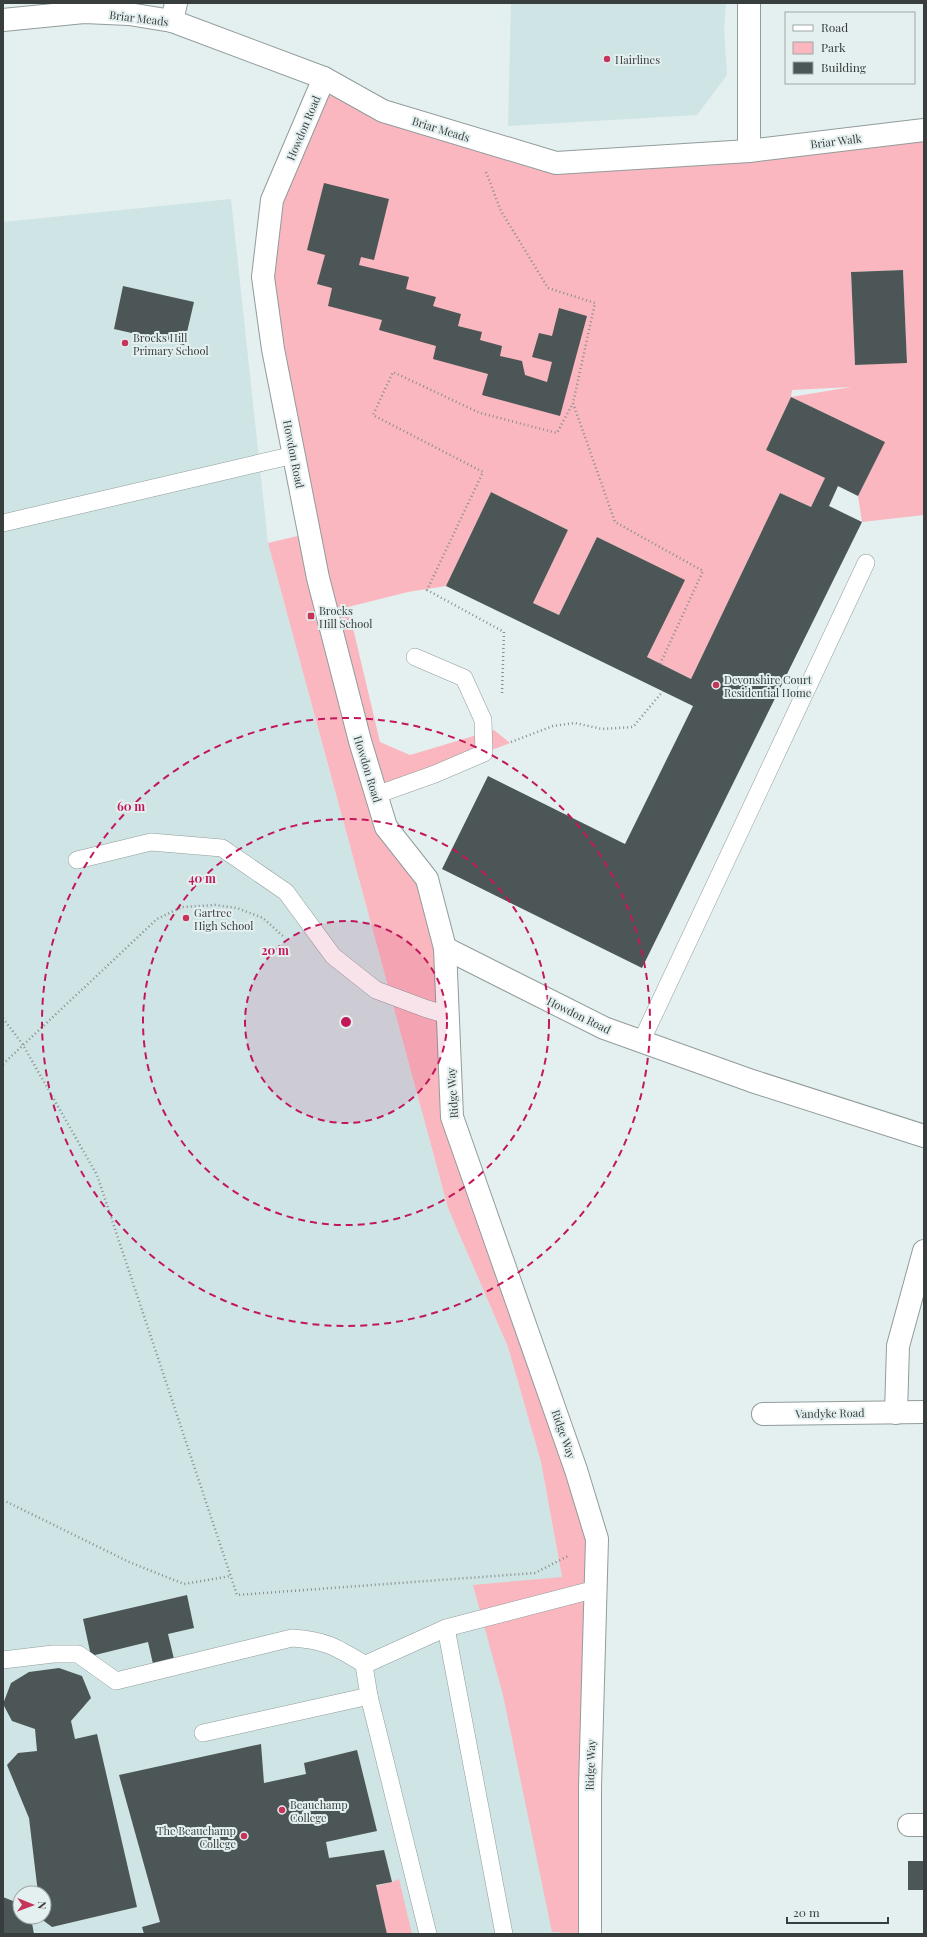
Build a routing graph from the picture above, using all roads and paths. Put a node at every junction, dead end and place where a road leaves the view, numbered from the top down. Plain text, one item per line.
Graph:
1 (749, 3) edge
2 (174, 12) edge
3 (3, 20) edge
4 (324, 78) junction
5 (924, 130) edge
6 (473, 138) junction
7 (749, 152) junction
8 (573, 404) junction
9 (294, 455) junction
10 (3, 523) edge
11 (866, 563) dead end
12 (415, 657) dead end
13 (660, 664) dead end
14 (663, 691) dead end
15 (501, 700) dead end
16 (506, 736) dead end
17 (376, 795) junction
18 (78, 860) dead end
19 (288, 941) dead end
20 (445, 948) junction
21 (448, 1015) junction
22 (3, 1018) edge
23 (641, 1042) junction
24 (23, 1045) junction
25 (3, 1064) edge
26 (924, 1136) edge
27 (924, 1251) edge
28 (924, 1412) edge
29 (896, 1413) junction
30 (763, 1414) dead end
31 (3, 1500) edge
32 (597, 1539) junction
33 (231, 1576) junction
34 (596, 1589) junction
35 (446, 1628) junction
36 (3, 1660) edge
37 (364, 1664) junction
38 (369, 1696) junction
39 (203, 1733) dead end
40 (428, 1934) edge
41 (504, 1934) edge
42 (590, 1934) edge

1 - 7 street
2 - 3 street, Briar Meads
2 - 4 street, Briar Meads
4 - 6 street, Briar Meads
4 - 9 street, Howdon Road
5 - 7 street, Briar Walk
6 - 7 street, Briar Meads
6 - 8 path
8 - 13 path
8 - 15 path
9 - 10 lane
9 - 17 street, Howdon Road
11 - 23 lane
12 - 17 lane
14 - 16 path
17 - 20 street, Howdon Road
18 - 21 lane
19 - 24 path
20 - 21 street, Ridge Way
20 - 23 street, Howdon Road
21 - 32 street, Ridge Way
22 - 24 path
23 - 26 street, Howdon Road
24 - 25 path
24 - 33 path
27 - 29 street
28 - 29 street, Vandyke Road
29 - 30 street, Vandyke Road
31 - 33 path
32 - 33 path
32 - 34 street, Ridge Way
34 - 35 lane
34 - 42 street, Ridge Way
35 - 37 lane
35 - 41 lane
36 - 37 lane
37 - 38 lane
38 - 39 lane
38 - 40 lane

